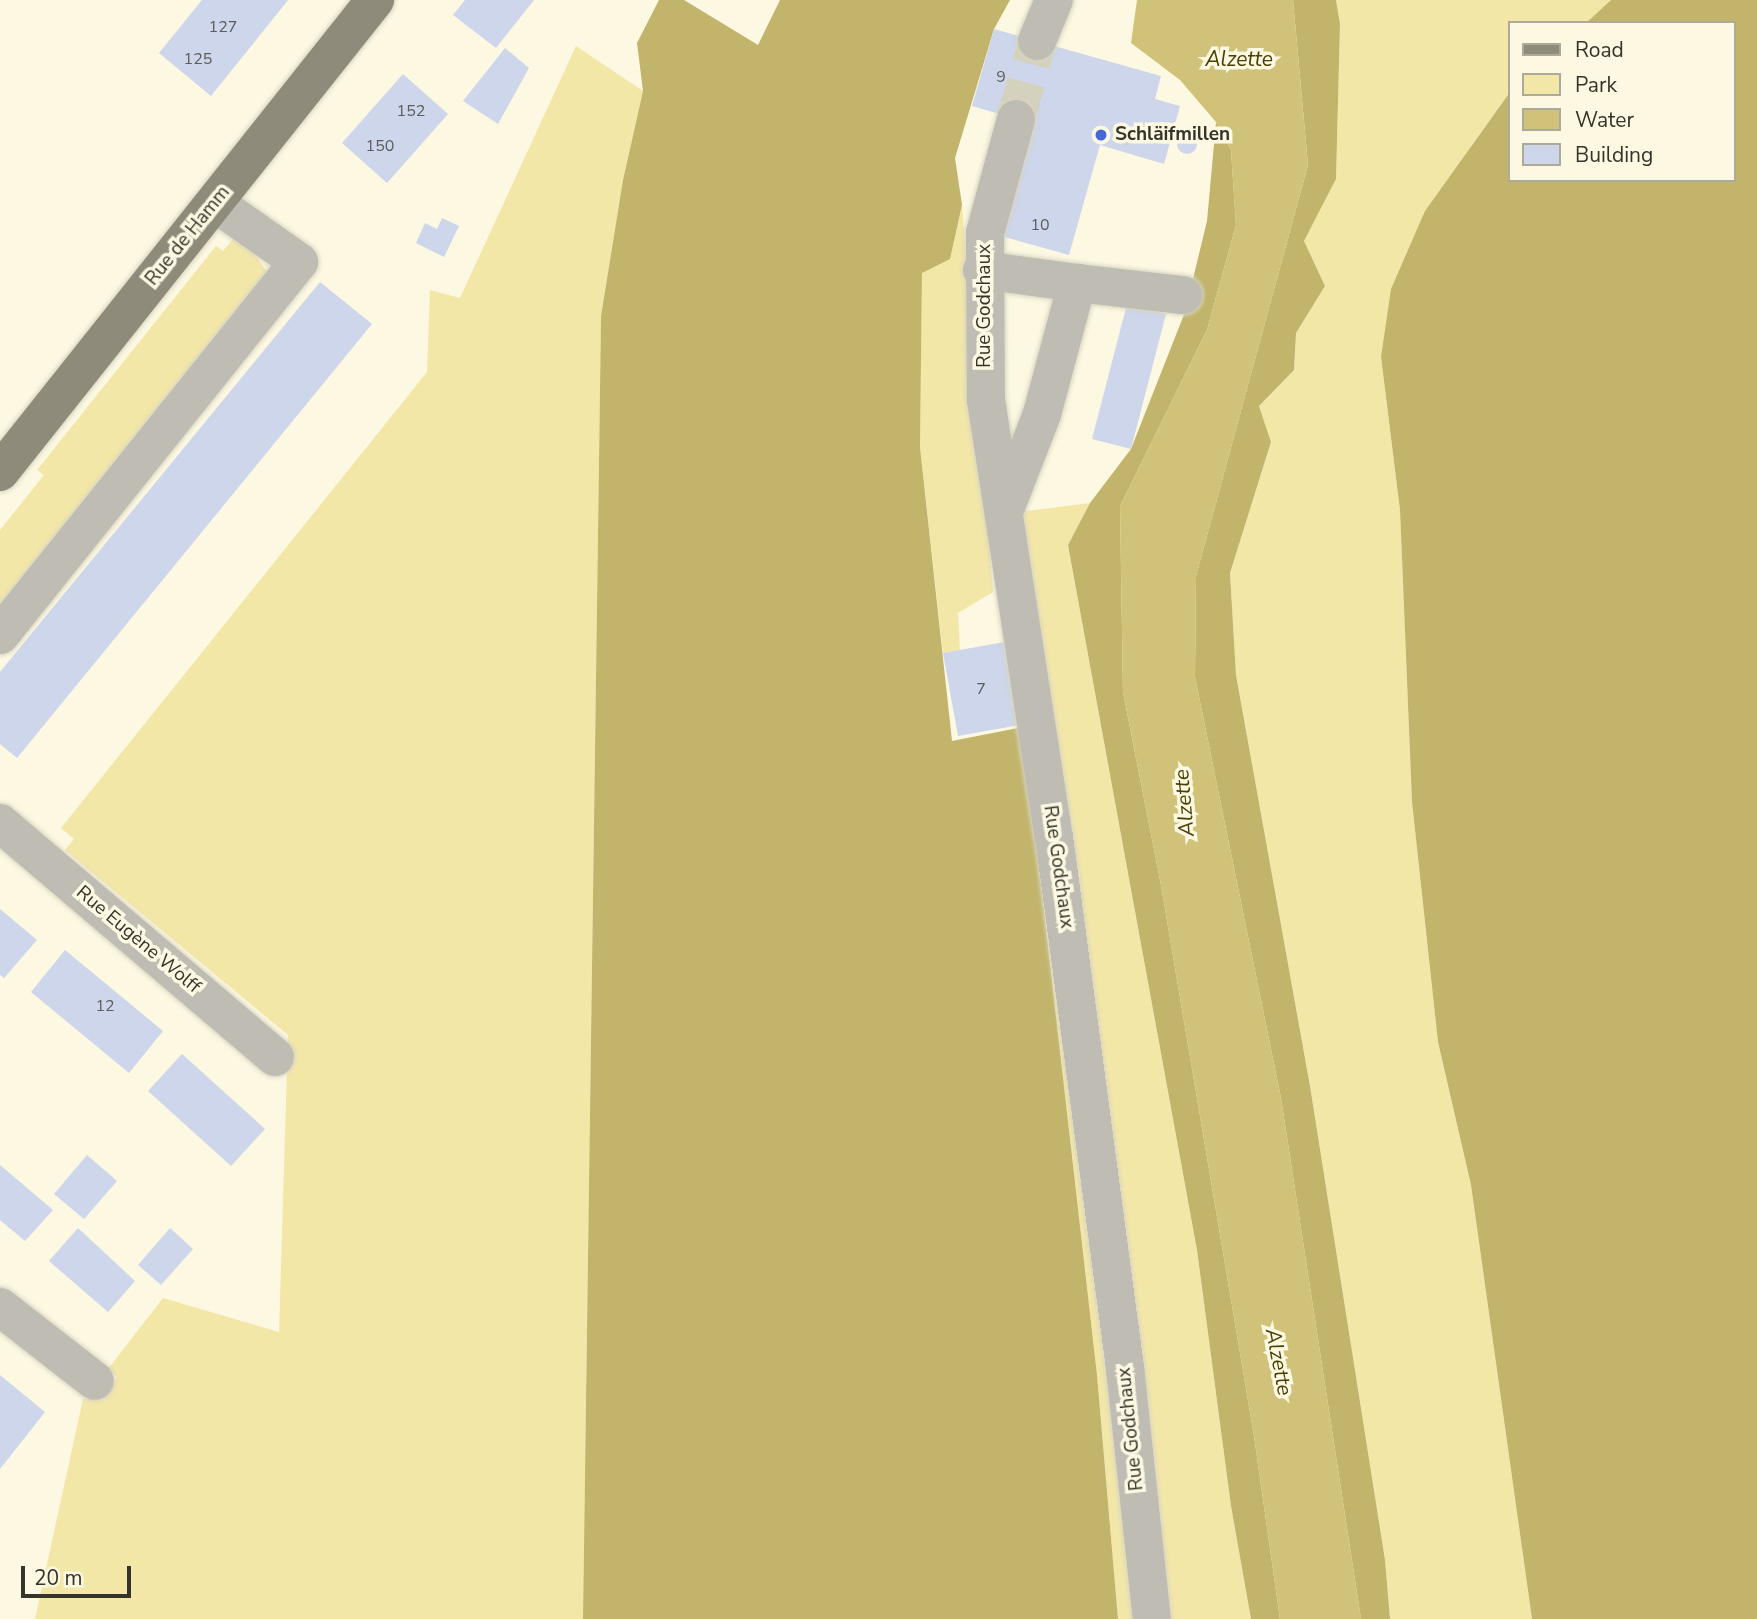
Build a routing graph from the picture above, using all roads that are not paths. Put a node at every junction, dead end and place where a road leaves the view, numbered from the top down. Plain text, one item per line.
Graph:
1 (375, 0) edge
2 (1054, 0) edge
3 (1037, 41) tunnel mouth
4 (1016, 119) tunnel mouth
5 (215, 203) junction
6 (982, 270) junction
7 (1077, 283) junction
8 (1183, 295) dead end
9 (0, 472) edge
10 (1003, 514) junction
11 (0, 635) edge
12 (0, 823) edge
13 (275, 1057) dead end
14 (0, 1307) edge
15 (95, 1381) dead end
16 (1152, 1619) edge

1 - 5 main road, Rue de Hamm
2 - 3 street
4 - 6 street, Rue Godchaux
5 - 9 main road, Rue de Hamm
5 - 11 street
6 - 7 street
6 - 10 street, Rue Godchaux
7 - 8 street
7 - 10 street
10 - 16 street, Rue Godchaux
12 - 13 street, Rue Eugène Wolff
14 - 15 street

